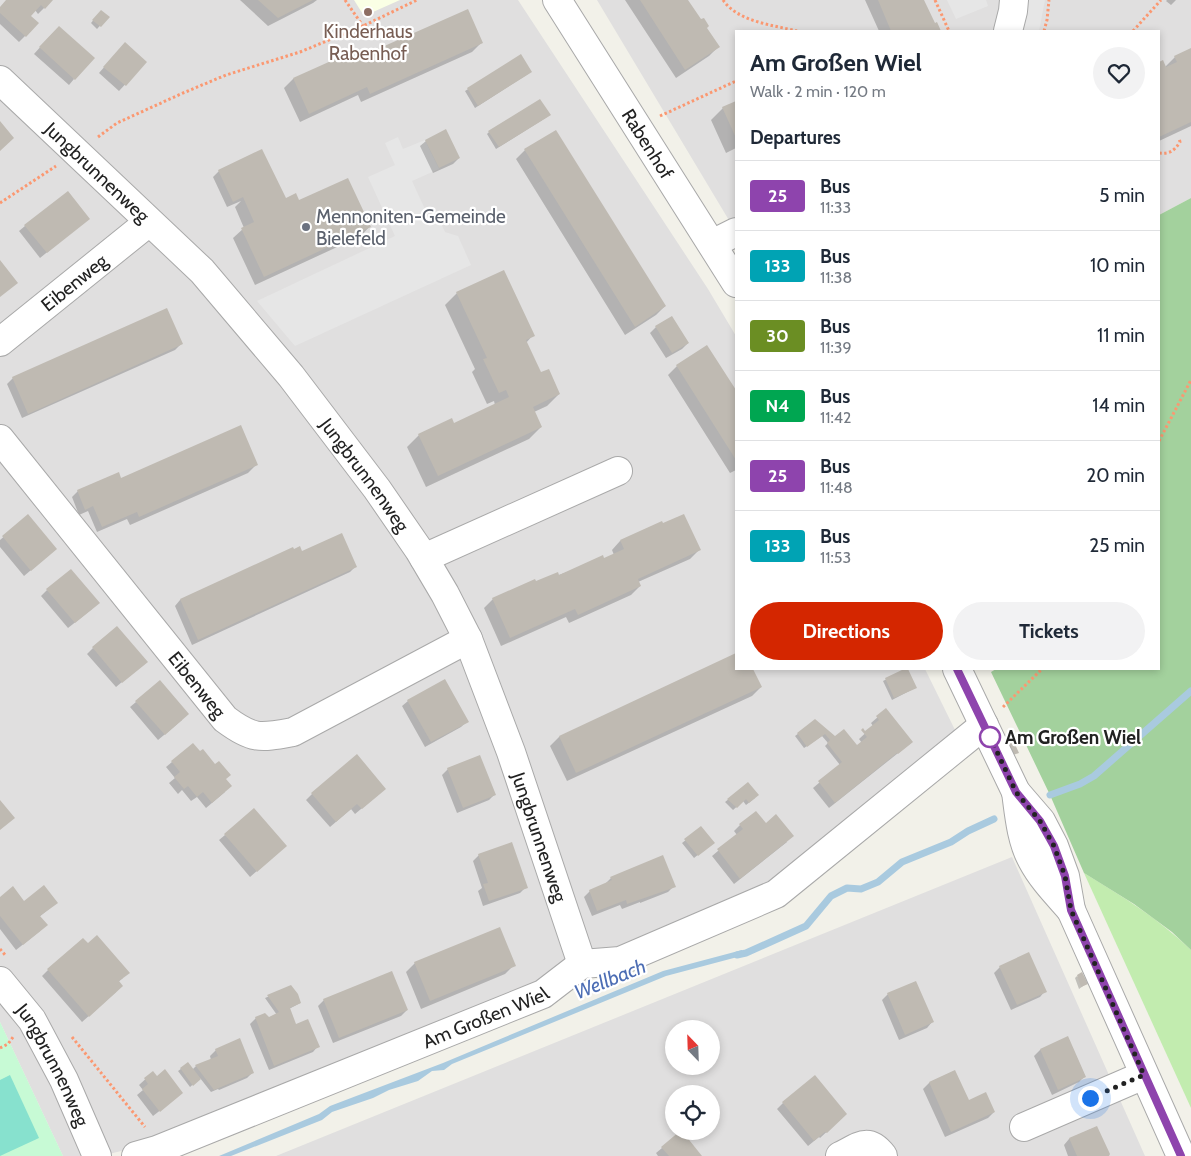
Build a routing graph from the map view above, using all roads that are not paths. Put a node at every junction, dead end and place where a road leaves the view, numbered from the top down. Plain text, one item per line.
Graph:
1 (1014, 0) edge
2 (556, 1) edge
3 (1008, 30) edge
4 (0, 80) edge
5 (149, 222) junction
6 (735, 232) edge
7 (712, 244) junction
8 (735, 281) edge
9 (0, 342) edge
10 (0, 439) edge
11 (618, 470) dead end
12 (424, 558) junction
13 (468, 639) junction
14 (958, 670) edge
15 (984, 725) junction
16 (582, 964) junction
17 (0, 981) edge
18 (1144, 1075) junction
19 (1024, 1127) dead end
20 (147, 1153) edge
21 (97, 1156) edge
22 (840, 1156) edge
23 (883, 1156) edge
24 (1181, 1156) edge

1 - 3 street
2 - 7 street, Rabenhof
4 - 5 street, Jungbrunnenweg
5 - 9 street, Eibenweg
5 - 12 street, Jungbrunnenweg
6 - 7 street
7 - 8 street, Rabenhof
10 - 13 street, Eibenweg
11 - 12 street
12 - 13 street, Jungbrunnenweg
13 - 16 street, Jungbrunnenweg
14 - 15 street
15 - 16 street
15 - 18 street
16 - 20 street, Am Großen Wiel
17 - 21 street, Jungbrunnenweg
18 - 19 street
18 - 24 street
22 - 23 street

